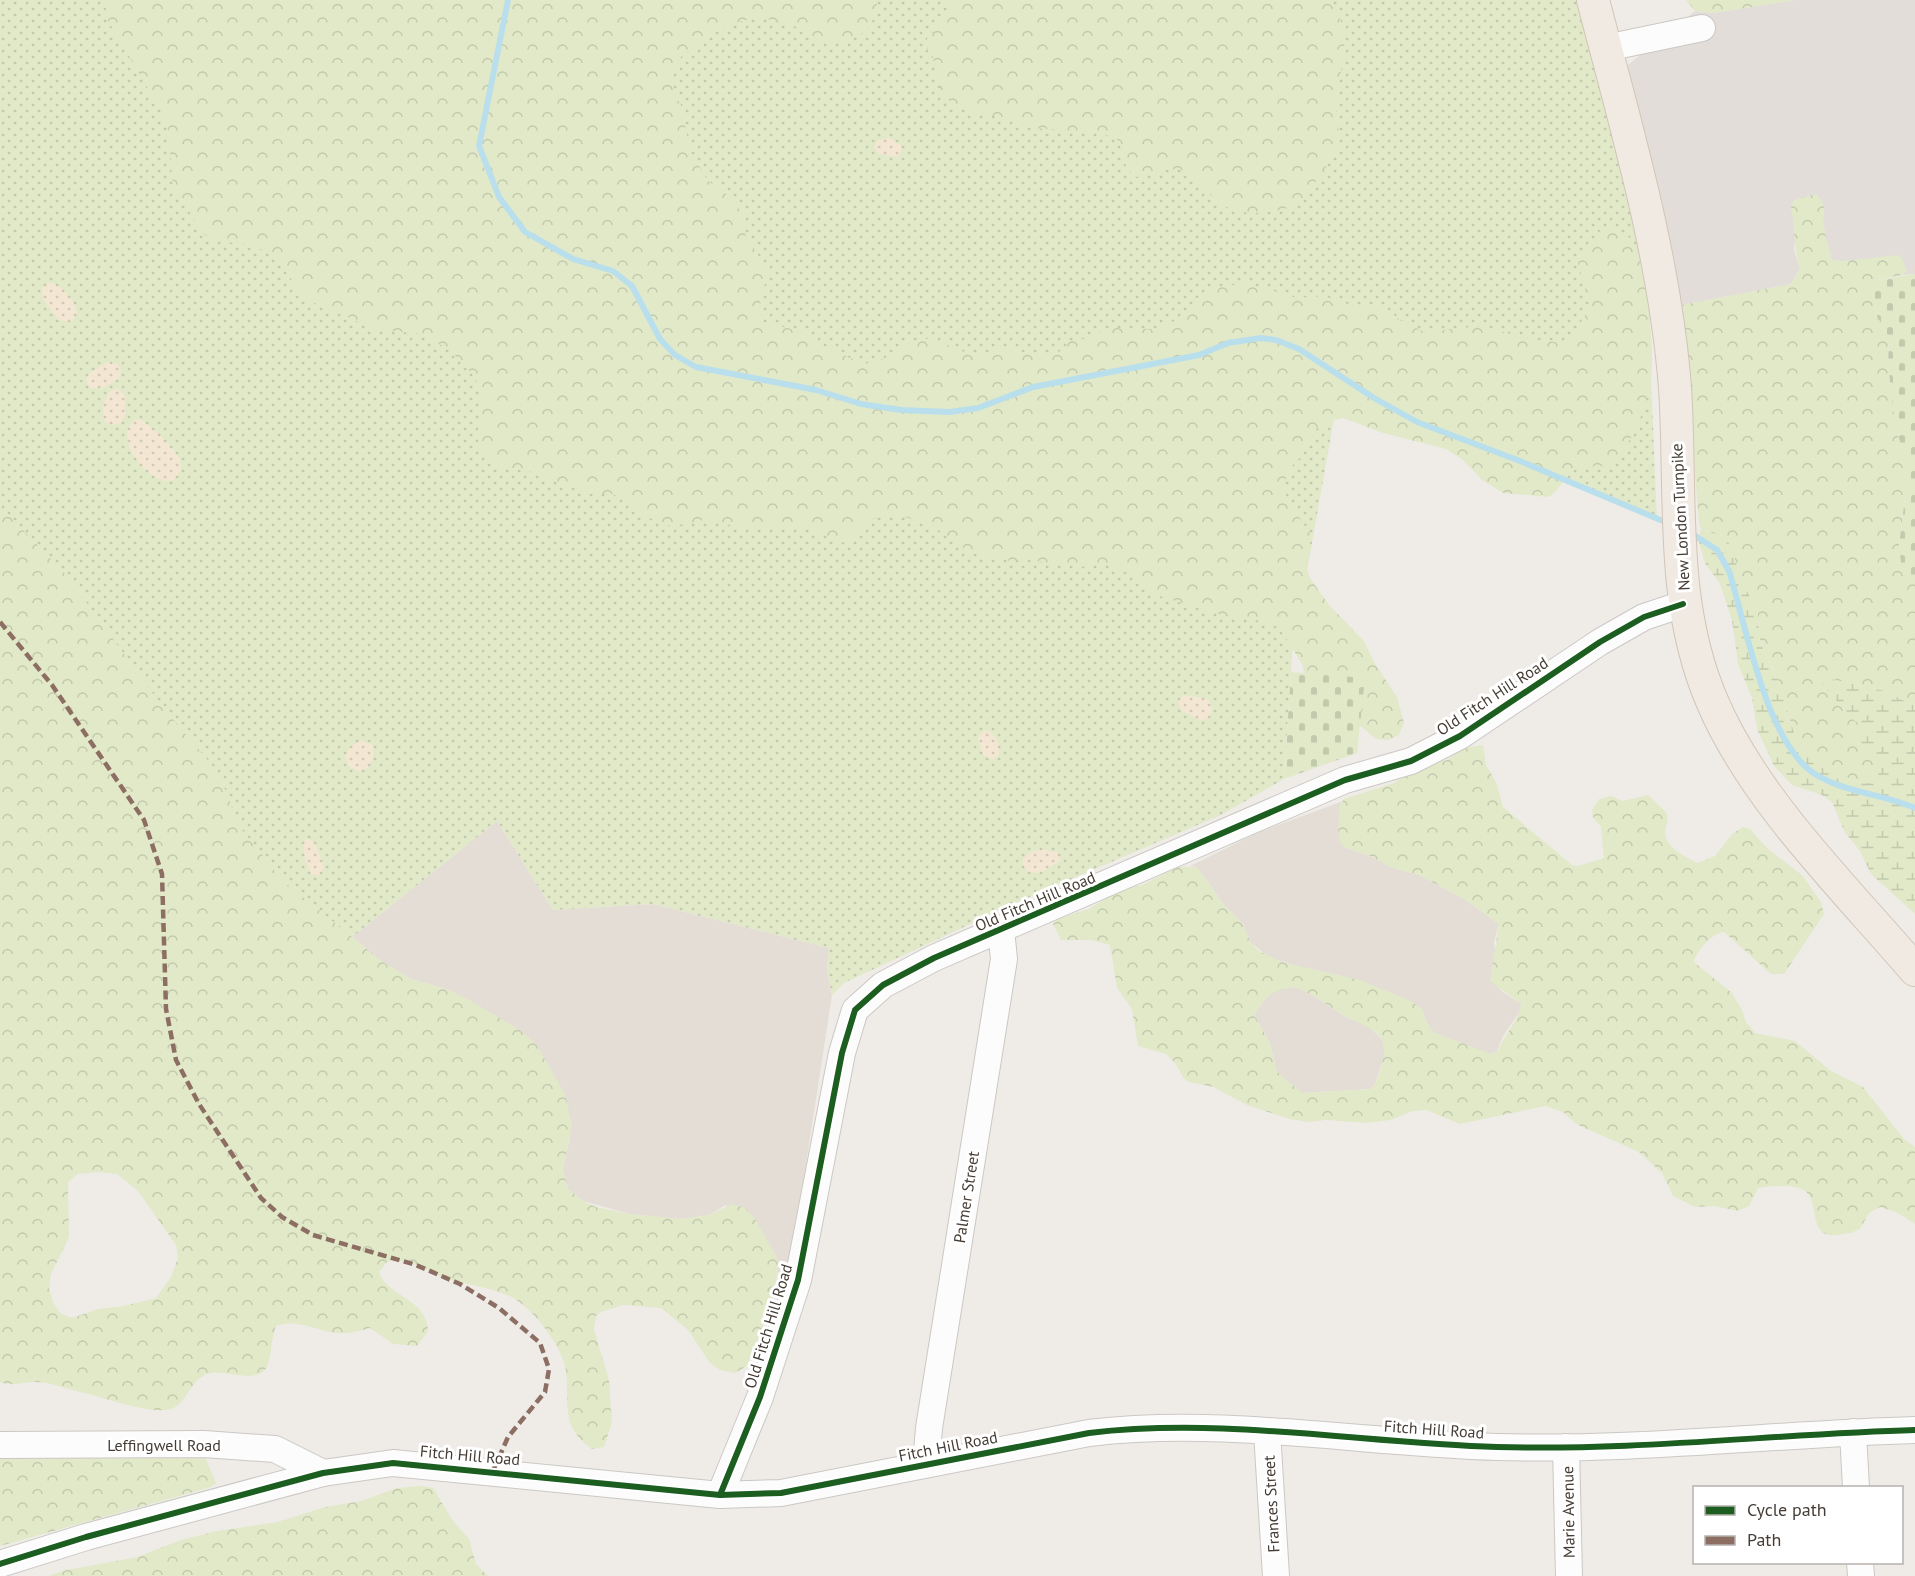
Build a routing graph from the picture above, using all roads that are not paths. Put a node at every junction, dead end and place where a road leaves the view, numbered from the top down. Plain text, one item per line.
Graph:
1 (1593, 0) edge
2 (1702, 28) dead end
3 (1606, 48) junction
4 (1683, 604) junction
5 (1001, 930) junction
6 (1915, 970) edge
7 (1915, 1430) edge
8 (1267, 1432) junction
9 (1853, 1432) junction
10 (0, 1445) edge
11 (1566, 1447) junction
12 (926, 1463) junction
13 (323, 1473) junction
14 (1856, 1486) edge
15 (720, 1495) junction
16 (0, 1564) edge
17 (1276, 1576) edge
18 (1569, 1576) edge

1 - 3 main road, New London Turnpike
2 - 3 street
3 - 4 main road, New London Turnpike
4 - 5 street, Old Fitch Hill Road
4 - 6 main road, New London Turnpike
5 - 12 street, Palmer Street
5 - 15 street, Old Fitch Hill Road
7 - 9 street, Fitch Hill Road
8 - 11 street, Fitch Hill Road
8 - 12 street, Fitch Hill Road
8 - 17 street, Frances Street
9 - 11 street, Fitch Hill Road
9 - 14 street
10 - 13 street, Leffingwell Road
11 - 18 street, Marie Avenue
12 - 15 street, Fitch Hill Road
13 - 15 street, Fitch Hill Road
13 - 16 street, Fitch Hill Road

